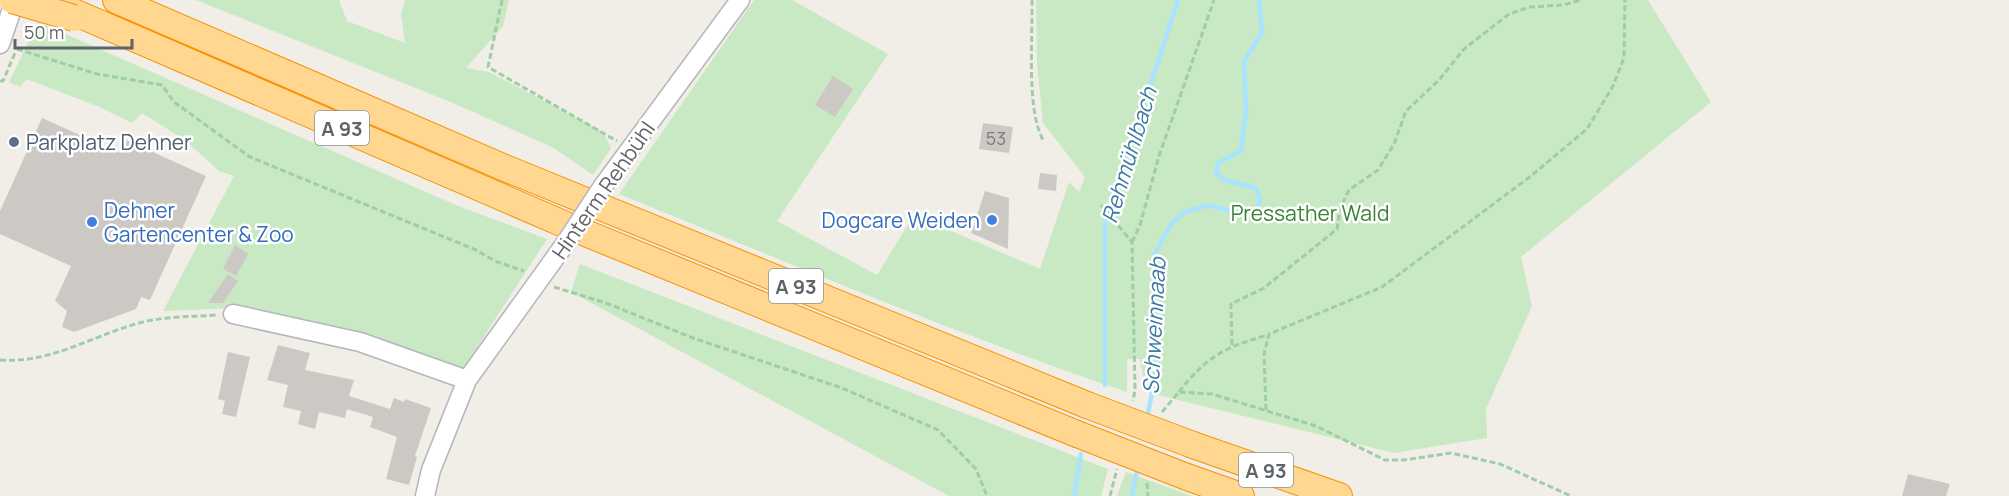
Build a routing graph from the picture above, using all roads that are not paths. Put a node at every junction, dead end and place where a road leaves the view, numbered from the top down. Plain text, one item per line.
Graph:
1 (14, 0) edge
2 (46, 0) edge
3 (116, 0) edge
4 (740, 0) edge
5 (75, 15) junction
6 (8, 46) edge
7 (233, 314) road end
8 (466, 380) junction
9 (425, 496) edge
10 (1241, 496) edge
11 (1339, 496) edge

1 - 5 highway, bridge
1 - 6 street
2 - 5 highway
3 - 11 highway, A 93, bridge
4 - 8 street, Hinterm Rehbühl, bridge
5 - 10 highway, A 93, bridge
7 - 8 street
8 - 9 street, Hinterm Rehbühl

